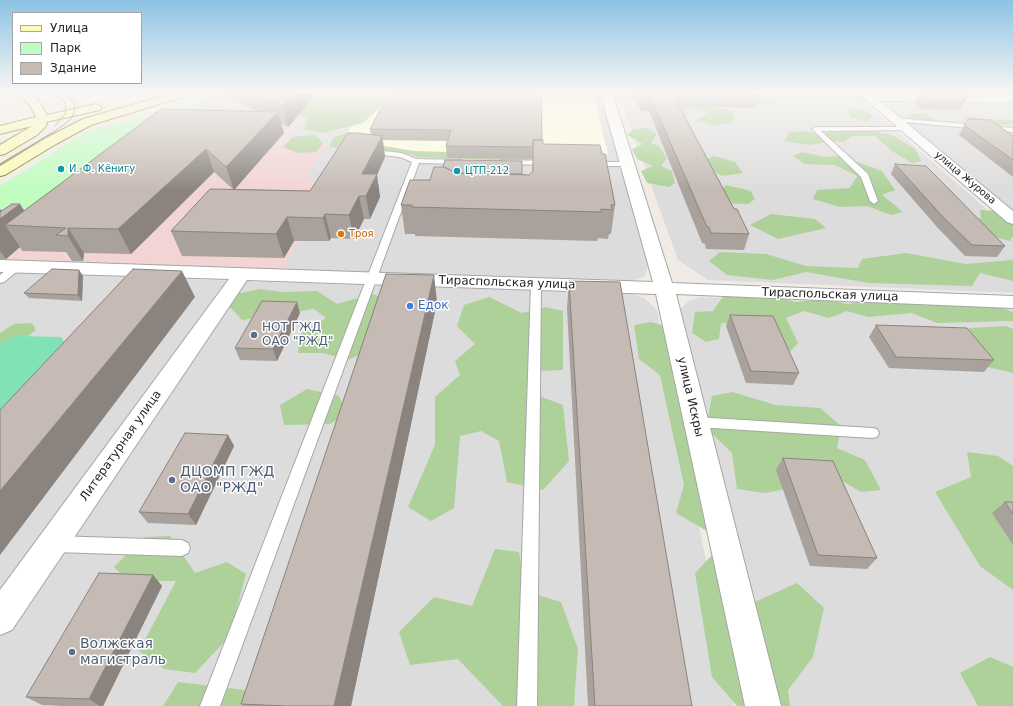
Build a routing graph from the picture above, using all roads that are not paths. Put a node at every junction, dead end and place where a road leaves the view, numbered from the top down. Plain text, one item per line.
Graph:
1 (28, 125) edge
2 (38, 125) edge
3 (82, 125) edge
4 (616, 125) edge
5 (901, 125) edge
6 (953, 125) edge
7 (2, 129) edge
8 (906, 129) junction
9 (1013, 130) edge
10 (361, 150) edge
11 (0, 151) edge
12 (416, 161) junction
13 (472, 162) edge
14 (496, 162) edge
15 (557, 163) edge
16 (579, 163) edge
17 (628, 164) junction
18 (0, 172) edge
19 (874, 201) dead end
20 (1013, 219) edge
21 (8, 267) edge
22 (242, 274) junction
23 (371, 278) junction
24 (0, 280) edge
25 (536, 284) junction
26 (664, 288) junction
27 (1013, 302) edge
28 (696, 422) junction
29 (872, 433) dead end
30 (52, 544) junction
31 (182, 548) dead end
32 (0, 618) edge
33 (210, 706) edge
34 (527, 706) edge
35 (762, 706) edge

1 - 7 main road
2 - 11 main road
3 - 18 main road
4 - 17 street, улица Искры
5 - 8 street, улица Журова
6 - 9 lane
8 - 19 lane
8 - 20 street, улица Журова
10 - 12 lane
12 - 13 lane
12 - 23 lane
14 - 15 lane
16 - 17 lane
17 - 26 street, улица Искры
21 - 22 street, Тираспольская улица
21 - 24 lane
22 - 23 street, Тираспольская улица
22 - 30 street, Литературная улица
23 - 25 street, Тираспольская улица
23 - 33 lane
25 - 26 street, Тираспольская улица
25 - 34 lane
26 - 27 street, Тираспольская улица
26 - 28 street, улица Искры
28 - 29 lane
28 - 35 street, улица Искры
30 - 31 lane
30 - 32 street, Литературная улица

